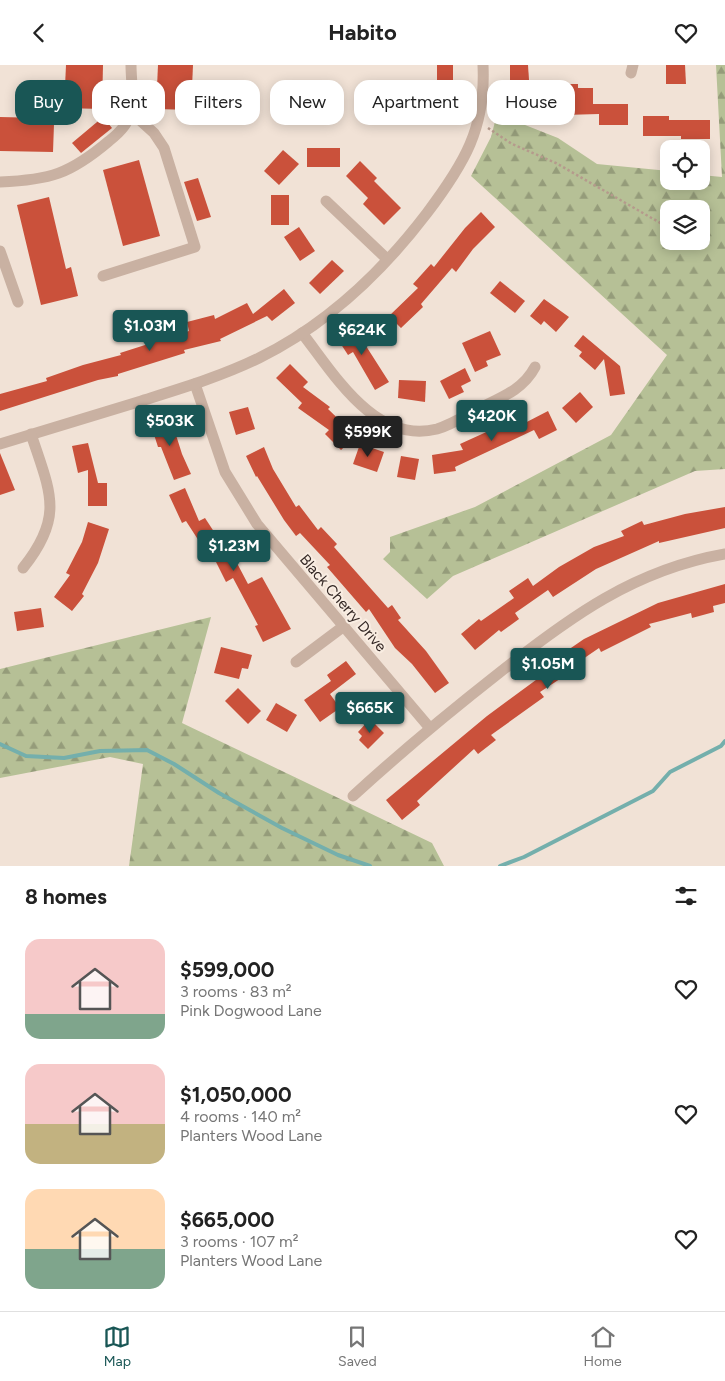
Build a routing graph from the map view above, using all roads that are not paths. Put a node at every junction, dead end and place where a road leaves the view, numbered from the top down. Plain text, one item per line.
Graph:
1 (131, 65) edge
2 (483, 65) edge
3 (131, 80) edge
4 (124, 125) edge
5 (145, 125) edge
6 (0, 182) edge
7 (326, 201) dead end
8 (0, 251) edge
9 (387, 259) junction
10 (103, 276) dead end
11 (18, 302) dead end
12 (302, 333) junction
13 (535, 367) dead end
14 (195, 384) junction
15 (32, 434) junction
16 (0, 444) edge
17 (725, 554) edge
18 (23, 568) dead end
19 (344, 626) junction
20 (296, 662) dead end
21 (429, 727) junction
22 (353, 796) dead end

1 - 3 street
2 - 9 street
4 - 6 street
5 - 10 street
7 - 9 street
8 - 11 street
9 - 12 street
12 - 13 street
12 - 14 street
14 - 15 street
14 - 19 street, Black Cherry Drive
15 - 16 street
15 - 18 street
17 - 21 street
19 - 20 street
19 - 21 street, Black Cherry Drive
21 - 22 street

